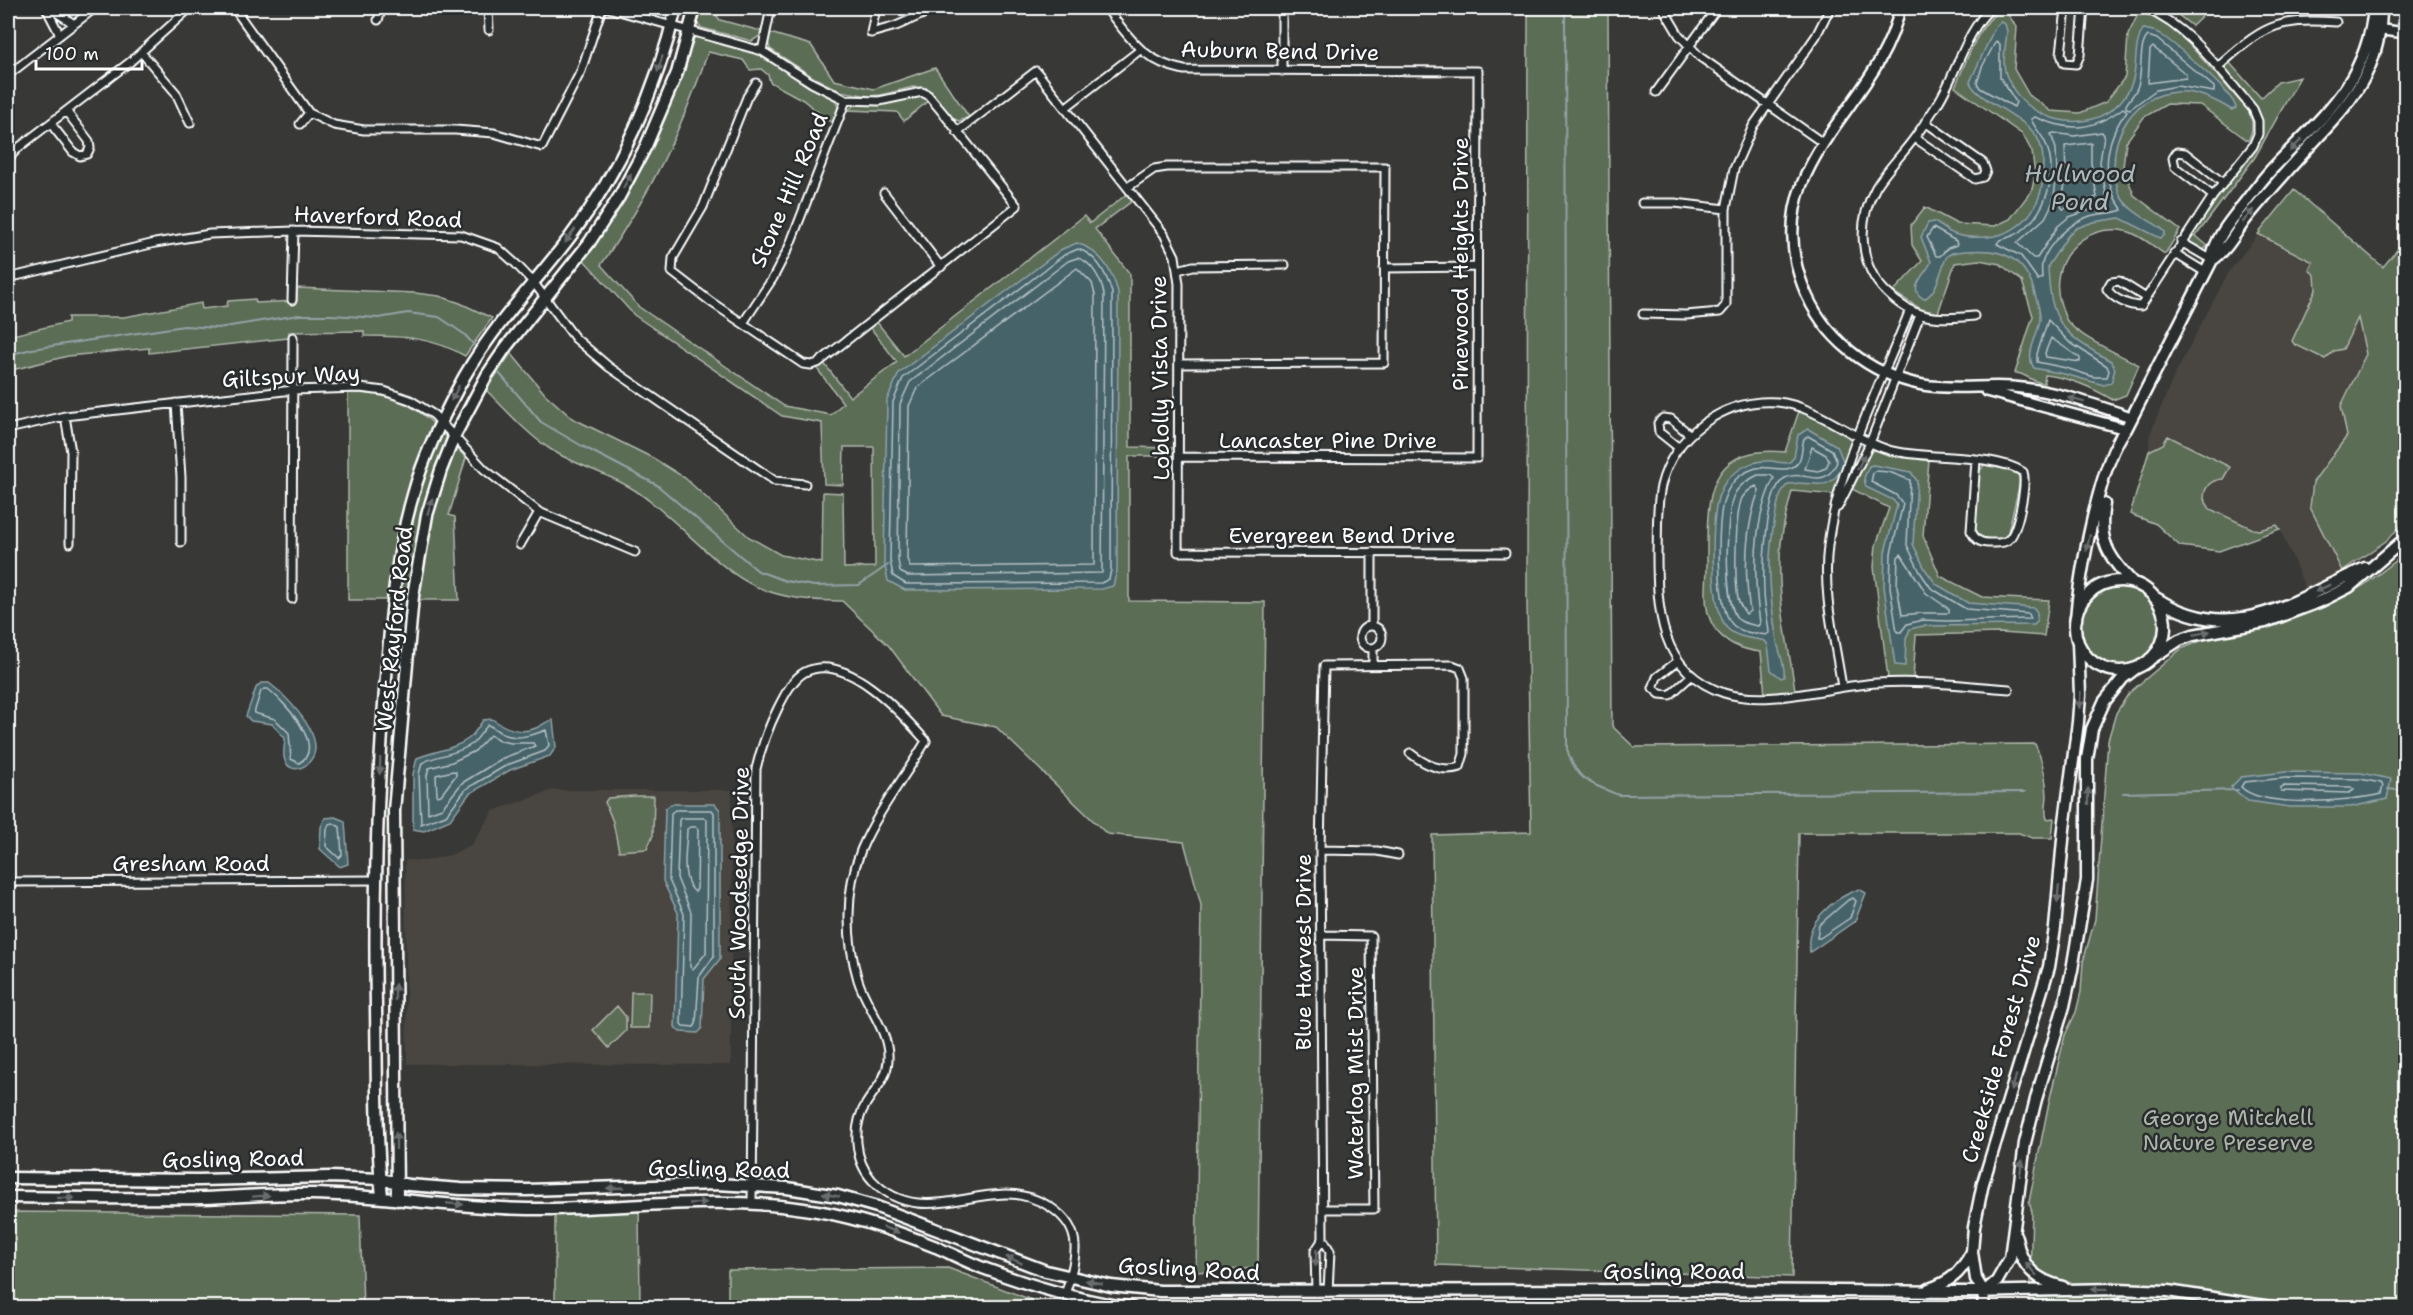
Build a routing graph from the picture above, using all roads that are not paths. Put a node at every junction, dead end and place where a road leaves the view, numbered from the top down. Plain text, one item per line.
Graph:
1 (48, 8) edge
2 (95, 8) edge
3 (190, 8) edge
4 (234, 8) edge
5 (382, 8) edge
6 (488, 8) edge
7 (602, 8) edge
8 (608, 8) edge
9 (676, 8) edge
10 (695, 8) edge
11 (771, 8) edge
12 (876, 8) edge
13 (938, 8) edge
14 (1106, 8) edge
15 (1282, 8) edge
16 (1663, 8) edge
17 (1717, 8) edge
18 (1830, 8) edge
19 (1900, 8) edge
20 (1991, 8) edge
21 (2066, 8) edge
22 (2084, 8) edge
23 (2145, 8) edge
24 (2374, 8) edge
25 (2381, 8) edge
26 (58, 13) junction
27 (51, 19) junction
28 (378, 20) dead end
29 (2336, 22) dead end
30 (74, 24) junction
31 (672, 24) junction
32 (690, 29) junction
33 (2377, 29) junction
34 (489, 30) dead end
35 (2406, 33) edge
36 (60, 35) junction
37 (1689, 47) junction
38 (1140, 50) junction
39 (762, 51) junction
40 (141, 52) junction
41 (2218, 67) junction
42 (1282, 71) junction
43 (1478, 71) joint
44 (8, 75) edge
45 (756, 83) dead end
46 (1656, 92) dead end
47 (846, 100) junction
48 (1767, 105) junction
49 (1065, 108) junction
50 (66, 111) junction
51 (309, 113) junction
52 (1925, 122) junction
53 (190, 123) dead end
54 (51, 124) junction
55 (300, 124) dead end
56 (957, 132) junction
57 (1915, 138) junction
58 (1823, 143) junction
59 (8, 159) edge
60 (2223, 183) junction
61 (1128, 187) junction
62 (884, 193) dead end
63 (2213, 196) junction
64 (1642, 203) dead end
65 (1726, 209) junction
66 (294, 231) junction
67 (2181, 242) junction
68 (2174, 253) junction
69 (2212, 260) junction
70 (1285, 265) dead end
71 (941, 267) junction
72 (1478, 267) junction
73 (1384, 268) junction
74 (1178, 270) junction
75 (2205, 272) junction
76 (8, 278) edge
77 (534, 283) junction
78 (546, 298) junction
79 (2146, 298) junction
80 (292, 300) dead end
81 (1909, 312) junction
82 (1643, 314) dead end
83 (1920, 315) junction
84 (1974, 316) dead end
85 (743, 322) junction
86 (293, 337) dead end
87 (1179, 363) junction
88 (1885, 374) junction
89 (1896, 378) junction
90 (1978, 389) junction
91 (293, 390) junction
92 (176, 403) junction
93 (65, 416) junction
94 (2132, 417) junction
95 (441, 422) junction
96 (8, 429) edge
97 (2126, 429) junction
98 (1689, 434) junction
99 (454, 437) junction
100 (1858, 438) junction
101 (1870, 443) junction
102 (1678, 448) junction
103 (1179, 457) junction
104 (1478, 458) joint
105 (1977, 460) junction
106 (805, 484) dead end
107 (539, 512) junction
108 (1834, 514) junction
109 (2406, 538) edge
110 (181, 542) dead end
111 (70, 543) dead end
112 (520, 545) dead end
113 (635, 552) dead end
114 (1178, 552) joint
115 (1372, 552) junction
116 (1505, 553) dead end
117 (2376, 563) junction
118 (2133, 584) junction
119 (2153, 596) junction
120 (292, 599) dead end
121 (2076, 620) junction
122 (1372, 625) junction
123 (389, 640) junction
124 (408, 642) junction
125 (2078, 642) junction
126 (1373, 648) junction
127 (2150, 659) junction
128 (1678, 661) junction
129 (1373, 665) junction
130 (2136, 668) junction
131 (1691, 676) junction
132 (1842, 687) junction
133 (2009, 689) dead end
134 (1410, 753) dead end
135 (1320, 850) junction
136 (1398, 855) dead end
137 (375, 880) junction
138 (8, 882) edge
139 (1321, 935) junction
140 (8, 1178) edge
141 (380, 1179) junction
142 (396, 1182) junction
143 (752, 1186) junction
144 (8, 1197) edge
145 (382, 1197) junction
146 (397, 1200) junction
147 (752, 1204) junction
148 (1323, 1209) junction
149 (2014, 1226) junction
150 (1323, 1239) junction
151 (1972, 1252) junction
152 (1070, 1278) junction
153 (2072, 1290) junction
154 (1920, 1291) junction
155 (1322, 1292) junction
156 (1984, 1292) junction
157 (1065, 1295) junction
158 (1132, 1308) edge
159 (1983, 1308) edge
160 (2075, 1308) edge
161 (2166, 1308) edge
162 (2277, 1308) edge

1 - 26 street
1 - 27 street
2 - 30 street
3 - 40 street
4 - 51 street
5 - 28 street
6 - 34 street
7 - 51 street
8 - 31 street
9 - 31 main road, West Rayford Road
10 - 32 main road, West Rayford Road
11 - 39 street
12 - 13 street
14 - 38 street, Auburn Bend Drive
15 - 42 street
16 - 37 street
17 - 37 street
18 - 48 street
19 - 58 street
20 - 52 street
21 - 22 street
23 - 41 street
24 - 33 main road
25 - 33 main road
26 - 27 street
26 - 30 street
27 - 36 street
29 - 41 street
30 - 36 street
31 - 32 street
31 -> 77 main road, West Rayford Road
32 - 39 street
78 -> 32 main road, West Rayford Road
33 - 35 street
33 - 69 main road
36 - 44 street
37 - 46 street
37 - 48 street
38 - 42 street, Auburn Bend Drive
38 - 49 street
39 - 47 street
40 - 50 street
40 - 53 street
41 - 60 street
42 - 43 street, Auburn Bend Drive
43 - 72 street, Pinewood Heights Drive
45 - 85 street
47 - 56 street
47 - 85 street, Stone Hill Road
48 - 58 street
48 - 65 street
49 - 56 street, Loblolly Vista Drive
49 - 61 street, Loblolly Vista Drive
50 - 54 street
50 - 54 street
51 - 55 street
52 - 57 street
52 - 57 street
54 - 59 street
56 - 71 street
57 - 81 street
58 - 88 street
60 - 63 street
60 - 63 street
61 - 73 street
61 - 74 street, Loblolly Vista Drive
62 - 71 street
63 - 67 street
64 - 65 street
65 - 82 street
66 - 76 street, Haverford Road
66 - 77 street, Haverford Road
66 - 80 street
67 - 68 street
67 - 69 street
68 - 75 street
68 - 79 street
69 - 75 main road
70 - 74 street
71 - 85 street
72 - 73 street
72 - 104 street, Pinewood Heights Drive
73 - 87 street
74 - 87 street, Loblolly Vista Drive
75 - 94 main road
77 - 78 street, Haverford Road
77 -> 95 main road, West Rayford Road
78 - 99 main road, West Rayford Road
78 - 106 street, Haverford Road
79 - 79 street
81 - 83 street
81 - 88 street
83 - 84 street
83 - 89 street
86 - 91 street
87 - 103 street, Loblolly Vista Drive
88 - 89 street
88 - 100 street
89 - 90 street
89 - 101 street
94 -> 90 street
90 - 97 street
91 - 92 street, Giltspur Way
91 - 95 street, Giltspur Way
91 - 120 street
92 - 93 street, Giltspur Way
92 - 110 street
93 - 96 street, Giltspur Way
93 - 111 street
94 - 97 main road
95 - 99 street, Giltspur Way
95 - 123 main road, West Rayford Road
97 - 118 main road
97 -> 121 main road
98 - 100 street
98 - 102 street
98 - 102 street
99 - 107 street, Giltspur Way
124 -> 99 main road, West Rayford Road
100 - 101 street
100 - 108 street
101 - 105 street
108 -> 101 street
102 - 128 street
103 - 104 street, Lancaster Pine Drive
103 - 114 street, Loblolly Vista Drive
105 - 105 street
107 - 112 street
107 - 113 street, Giltspur Way
108 - 132 street
109 - 117 main road
114 - 115 street, Evergreen Bend Drive
115 - 116 street, Evergreen Bend Drive
115 - 122 street
117 -> 119 main road
127 -> 117 main road
118 - 119 main road
118 - 121 main road
119 - 127 main road
121 - 125 main road
122 - 126 street
122 - 126 street
123 - 124 main road
123 -> 137 main road, West Rayford Road
142 -> 124 main road, West Rayford Road
125 - 130 main road
125 -> 151 main road, Creekside Forest Drive
126 - 129 street
127 - 130 main road
128 - 131 street
128 - 131 street
129 - 134 street
129 - 135 street, Blue Harvest Drive
149 -> 130 main road, Creekside Forest Drive
131 - 132 street
132 - 133 street
135 - 136 street
135 - 139 street, Blue Harvest Drive
137 - 138 street, Gresham Road
137 - 141 main road, West Rayford Road
139 - 148 street, Blue Harvest Drive
139 - 148 street, Waterlog Mist Drive
140 - 141 main road, Gosling Road
141 - 142 main road, Gosling Road
141 - 145 main road, West Rayford Road
143 -> 142 main road, Gosling Road
142 - 146 main road, West Rayford Road
143 - 147 street, South Woodsedge Drive
152 -> 143 main road, Gosling Road
143 - 152 street, South Woodsedge Drive
144 -> 145 main road, Gosling Road
145 - 146 main road, Gosling Road
146 -> 147 main road, Gosling Road
147 -> 157 main road, Gosling Road
148 - 150 street, Blue Harvest Drive
153 -> 149 main road, Creekside Forest Drive
149 - 156 main road, Creekside Forest Drive
150 - 155 street, Blue Harvest Drive
150 -> 155 street, Blue Harvest Drive
151 - 154 main road, Creekside Forest Drive
151 - 156 main road, Creekside Forest Drive
155 -> 152 main road, Gosling Road
152 - 157 street
153 - 156 main road, Gosling Road
162 -> 153 main road, Gosling Road
154 - 155 main road, Gosling Road
154 - 156 main road, Gosling Road
156 - 159 main road, Creekside Forest Drive
157 - 158 main road, Gosling Road
160 - 161 main road

